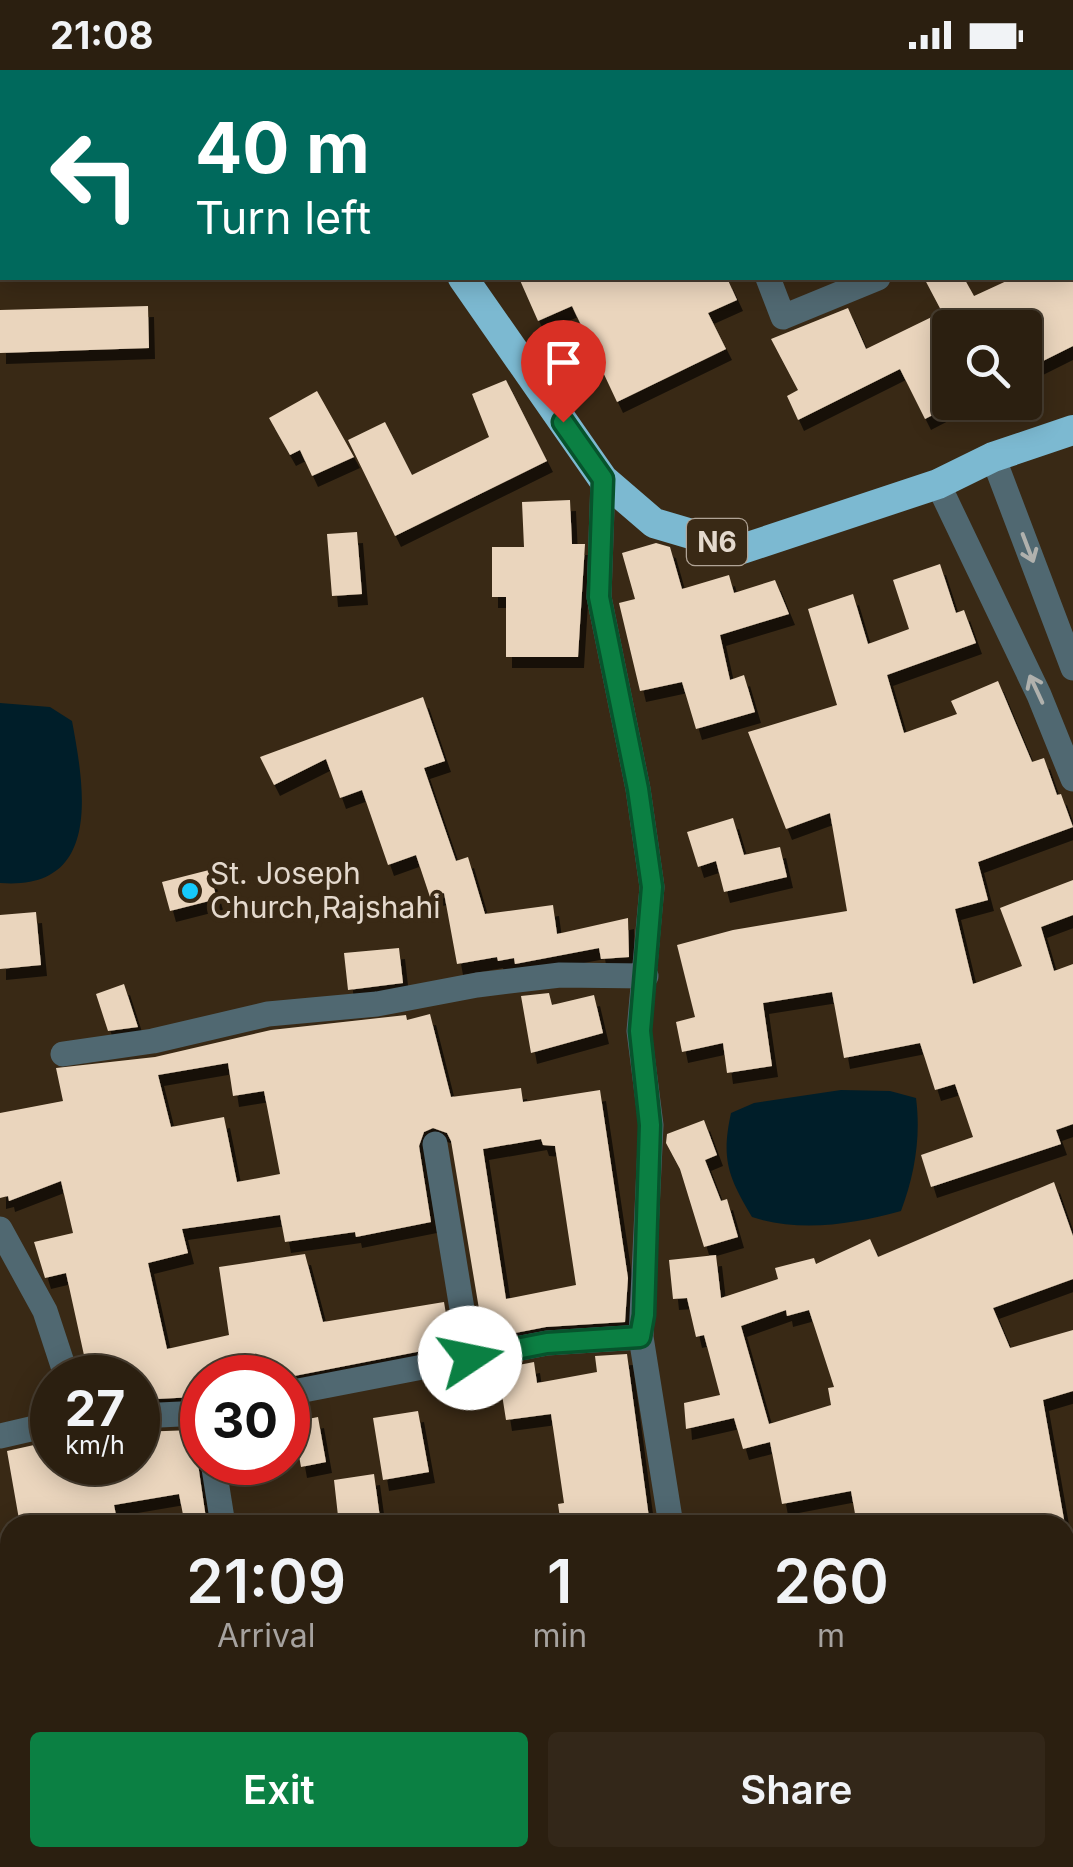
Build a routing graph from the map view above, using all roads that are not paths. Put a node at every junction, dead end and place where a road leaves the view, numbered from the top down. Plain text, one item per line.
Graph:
1 (464, 280) edge
2 (769, 280) edge
3 (873, 280) edge
4 (1073, 430) edge
5 (993, 457) junction
6 (603, 479) junction
7 (938, 484) junction
8 (1073, 668) edge
9 (1073, 779) edge
10 (646, 976) junction
11 (64, 1054) dead end
12 (435, 1144) dead end
13 (0, 1229) edge
14 (640, 1337) junction
15 (60, 1355) edge
16 (470, 1358) junction
17 (310, 1389) edge
18 (30, 1429) edge
19 (0, 1436) edge
20 (217, 1485) edge
21 (221, 1515) edge
22 (669, 1515) edge

1 - 6 highway, N6
2 - 3 street
4 - 5 highway, N6
5 - 7 highway, N6
5 -> 8 street
6 - 7 highway, N6
6 - 10 street
9 -> 7 street
10 - 11 street
10 - 14 street
12 - 16 street
13 - 15 street
14 - 16 street
14 - 22 street
16 - 17 street
18 - 19 street
20 - 21 street

